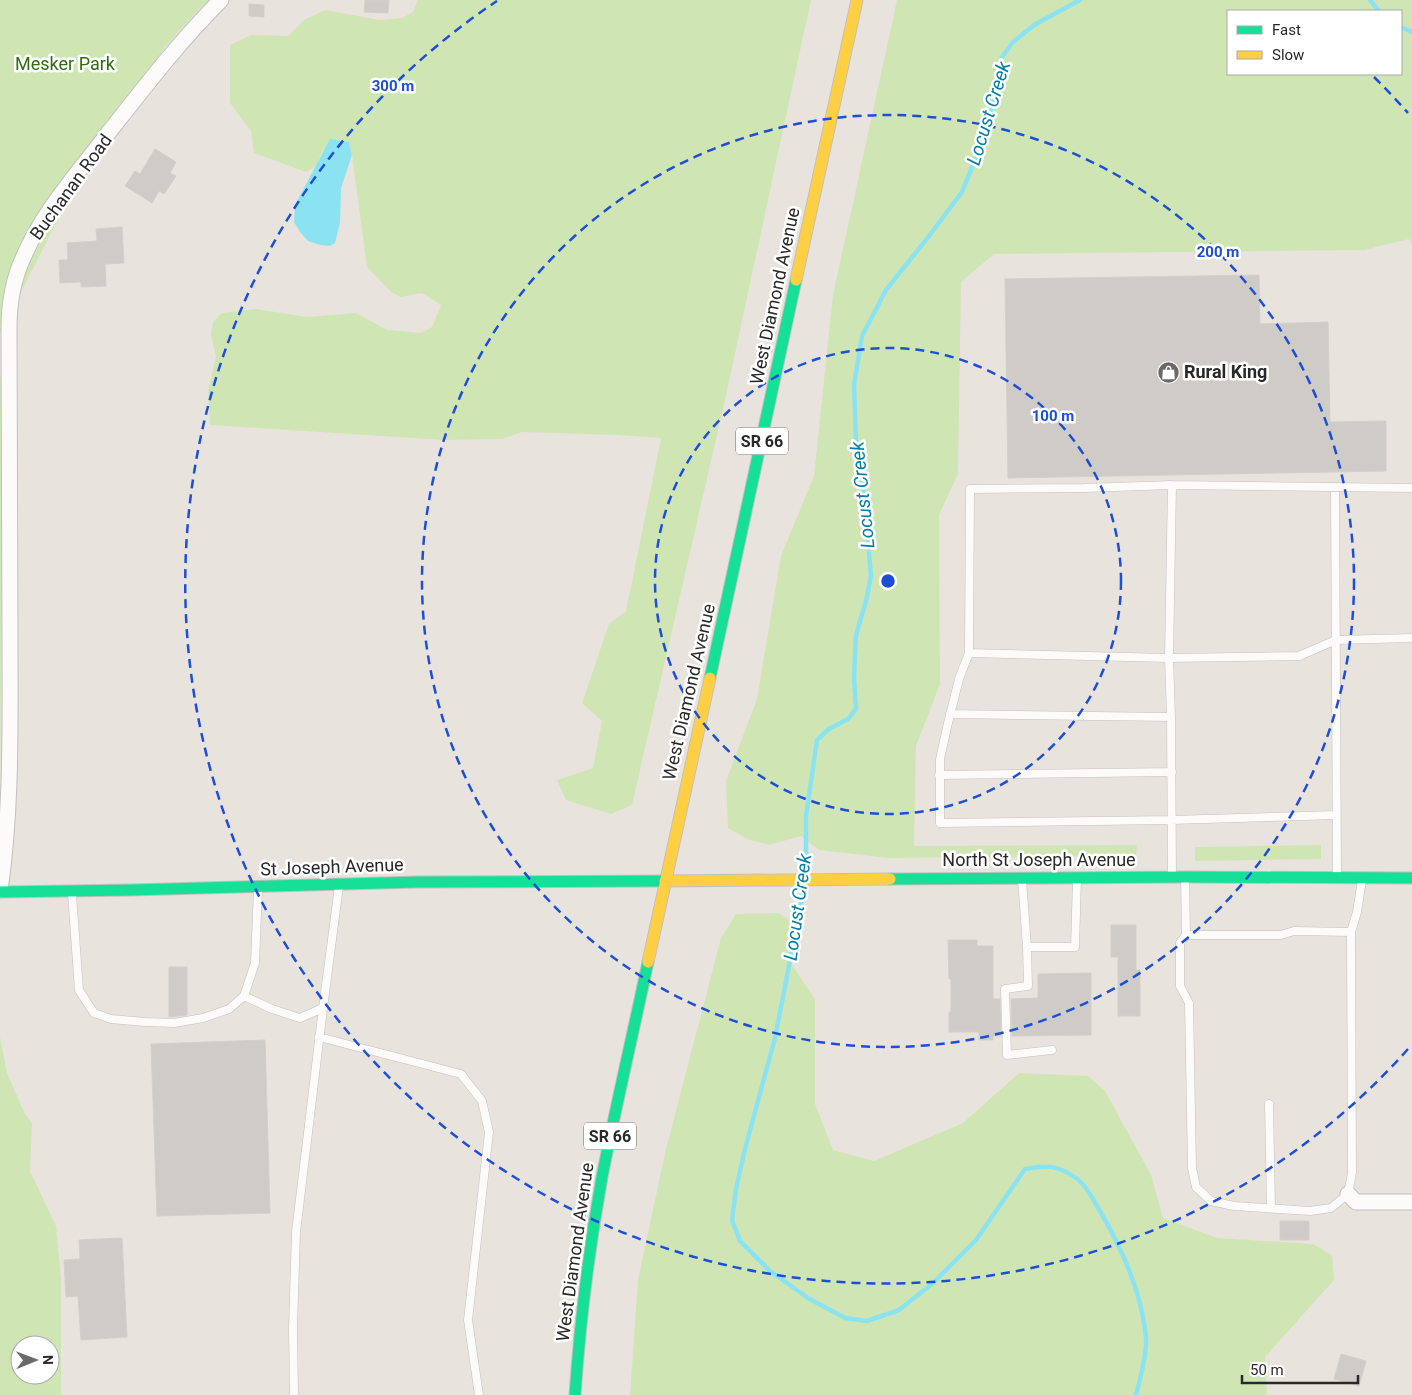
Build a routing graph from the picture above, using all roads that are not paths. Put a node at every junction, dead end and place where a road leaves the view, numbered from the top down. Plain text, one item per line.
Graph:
1 (221, 0) edge
2 (857, 0) edge
3 (4, 328) edge
4 (1172, 485) junction
5 (1335, 487) junction
6 (1412, 488) edge
7 (1412, 638) edge
8 (1336, 640) junction
9 (969, 653) junction
10 (1169, 658) junction
11 (950, 714) junction
12 (1171, 717) junction
13 (1172, 772) junction
14 (939, 775) junction
15 (1336, 815) junction
16 (1171, 820) junction
17 (1172, 877) junction
18 (1185, 877) junction
19 (1022, 878) junction
20 (1077, 878) junction
21 (1336, 878) junction
22 (1362, 878) junction
23 (1412, 878) edge
24 (665, 881) junction
25 (339, 884) junction
26 (258, 886) junction
27 (0, 891) edge
28 (72, 891) junction
29 (1351, 932) junction
30 (1186, 935) junction
31 (1027, 947) junction
32 (244, 996) junction
33 (322, 1008) junction
34 (319, 1037) junction
35 (1052, 1050) dead end
36 (1269, 1104) dead end
37 (1348, 1194) junction
38 (1412, 1202) edge
39 (1271, 1208) junction
40 (294, 1395) edge
41 (479, 1395) edge
42 (575, 1395) edge

1 - 3 street, Buchanan Road
2 - 24 main road, West Diamond Avenue / SR 66
3 - 27 street, Buchanan Road
4 - 5 lane
4 - 9 lane
4 - 10 lane
5 - 6 lane
5 - 8 lane
7 - 8 lane
8 - 10 lane
8 - 15 lane
9 - 10 lane
9 - 11 lane
10 - 12 lane
11 - 12 lane
11 - 14 lane
12 - 13 lane
13 - 14 lane
13 - 16 lane
14 - 16 lane
15 - 16 lane
15 - 21 lane
16 - 17 lane
17 - 18 main road, North St Joseph Avenue
17 - 20 main road, North St Joseph Avenue
18 - 21 main road, North St Joseph Avenue
18 - 30 lane
19 - 20 main road, North St Joseph Avenue
19 - 24 main road, North St Joseph Avenue
19 - 31 lane
20 - 31 lane
21 - 22 main road, North St Joseph Avenue
22 - 23 main road, North St Joseph Avenue
22 - 29 lane
24 - 25 main road, St Joseph Avenue
24 - 42 main road, West Diamond Avenue / SR 66
25 - 26 main road, St Joseph Avenue
25 - 33 lane
26 - 28 main road, St Joseph Avenue
26 - 32 lane
27 - 28 main road, St Joseph Avenue
28 - 32 lane
29 - 30 lane
29 - 37 lane
30 - 39 lane
31 - 35 lane
32 - 33 lane
33 - 34 lane
34 - 40 lane
34 - 41 lane
36 - 39 lane
37 - 38 street
37 - 39 lane

